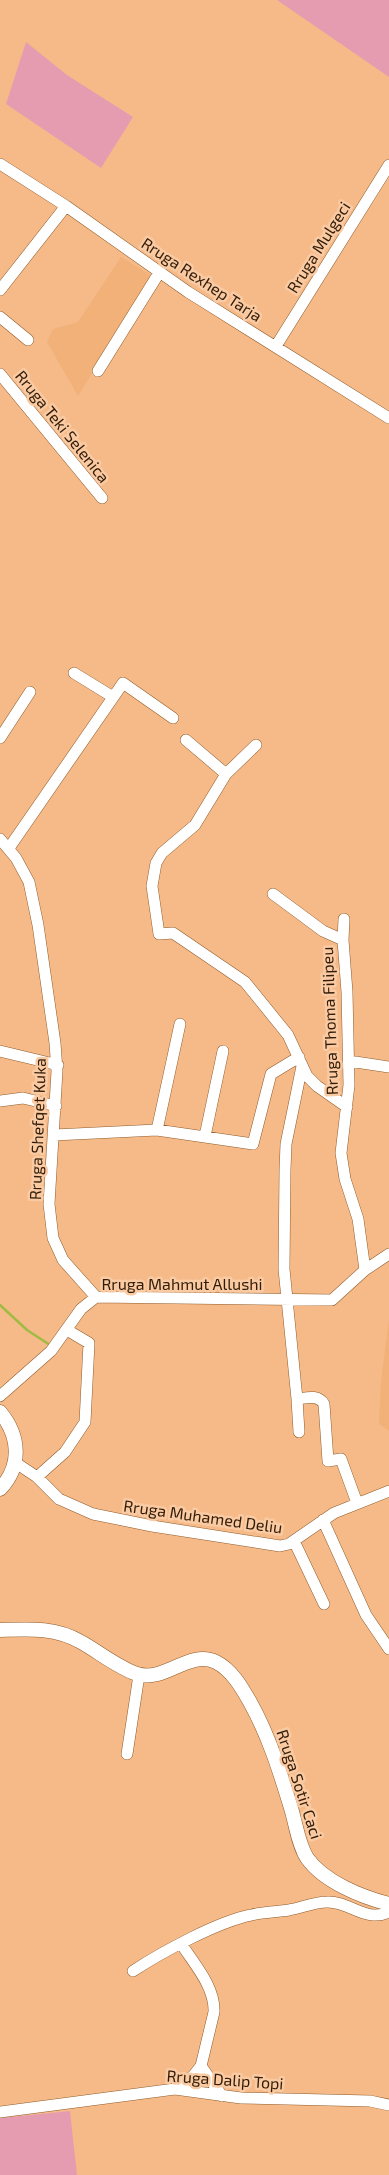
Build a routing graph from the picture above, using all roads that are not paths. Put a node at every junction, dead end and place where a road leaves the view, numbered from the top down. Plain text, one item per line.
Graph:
1 (0, 164) edge
2 (389, 165) edge
3 (66, 206) junction
4 (159, 273) junction
5 (0, 290) edge
6 (0, 317) edge
7 (28, 340) dead end
8 (276, 346) junction
9 (98, 371) dead end
10 (0, 374) edge
11 (389, 418) edge
12 (102, 498) dead end
13 (74, 673) dead end
14 (30, 692) dead end
15 (113, 697) junction
16 (173, 718) dead end
17 (0, 738) edge
18 (186, 740) dead end
19 (256, 745) dead end
20 (226, 774) junction
21 (0, 839) edge
22 (9, 848) junction
23 (273, 894) dead end
24 (344, 919) dead end
25 (343, 940) junction
26 (180, 1024) dead end
27 (0, 1051) edge
28 (223, 1051) dead end
29 (349, 1061) junction
30 (300, 1062) junction
31 (58, 1065) junction
32 (389, 1067) edge
33 (0, 1101) edge
34 (56, 1106) junction
35 (347, 1107) junction
36 (157, 1130) junction
37 (54, 1134) junction
38 (205, 1136) junction
39 (389, 1254) edge
40 (365, 1270) junction
41 (96, 1297) junction
42 (287, 1299) junction
43 (67, 1330) junction
44 (0, 1396) edge
45 (297, 1398) junction
46 (0, 1412) edge
47 (299, 1432) dead end
48 (16, 1463) junction
49 (37, 1477) junction
50 (0, 1489) edge
51 (389, 1491) edge
52 (357, 1503) junction
53 (323, 1520) junction
54 (294, 1541) junction
55 (324, 1604) dead end
56 (0, 1630) edge
57 (389, 1650) edge
58 (138, 1675) junction
59 (127, 1754) dead end
60 (389, 1904) edge
61 (389, 1912) edge
62 (182, 1945) junction
63 (133, 1971) dead end
64 (201, 2066) junction
65 (175, 2089) junction
66 (222, 2096) junction
67 (389, 2105) edge
68 (0, 2112) edge

1 - 3 street, Rruga Rexhep Tarja
2 - 8 street, Rruga Mulgeci
3 - 4 street, Rruga Rexhep Tarja
3 - 5 street
4 - 8 street, Rruga Rexhep Tarja
4 - 9 street
6 - 7 street
8 - 11 street, Rruga Rexhep Tarja
10 - 12 street, Rruga Teki Selenica
13 - 15 street
14 - 17 street
15 - 16 street
15 - 22 street
18 - 20 street
19 - 20 street
20 - 30 street
21 - 22 street, Rruga Shefqet Kuka
22 - 31 street, Rruga Shefqet Kuka
23 - 25 street
24 - 25 street, Rruga Thoma Filipeu
25 - 29 street, Rruga Thoma Filipeu
26 - 36 street
27 - 31 street
28 - 38 street
29 - 32 street
29 - 35 street, Rruga Thoma Filipeu
30 - 35 street
30 - 38 street
30 - 42 street
31 - 34 street, Rruga Shefqet Kuka
33 - 34 street
34 - 37 street, Rruga Shefqet Kuka
35 - 40 street, Rruga Thoma Filipeu
36 - 37 street
36 - 38 street
37 - 41 street, Rruga Shefqet Kuka
39 - 40 street, Rruga Mahmut Allushi
40 - 42 street, Rruga Mahmut Allushi
41 - 42 street, Rruga Mahmut Allushi
41 - 43 street, Rruga Mahmut Allushi
42 - 45 street
43 - 44 street, Rruga Mahmut Allushi
43 - 49 street
45 - 47 street
45 - 52 street
46 - 48 main road
48 - 49 street, Rruga Muhamed Deliu
48 - 50 main road
49 - 54 street, Rruga Muhamed Deliu
51 - 52 street, Rruga Muhamed Deliu
52 - 53 street, Rruga Muhamed Deliu
53 - 54 street, Rruga Muhamed Deliu
53 - 57 street
54 - 55 street
56 - 58 main road
58 - 59 street
58 - 60 main road, Rruga Sotir Caci
61 - 62 street
62 - 63 street
62 - 64 street
64 - 65 street
64 - 66 street
65 - 66 street, Rruga Dalip Topi
65 - 68 street, Rruga Dalip Topi
66 - 67 street, Rruga Dalip Topi

